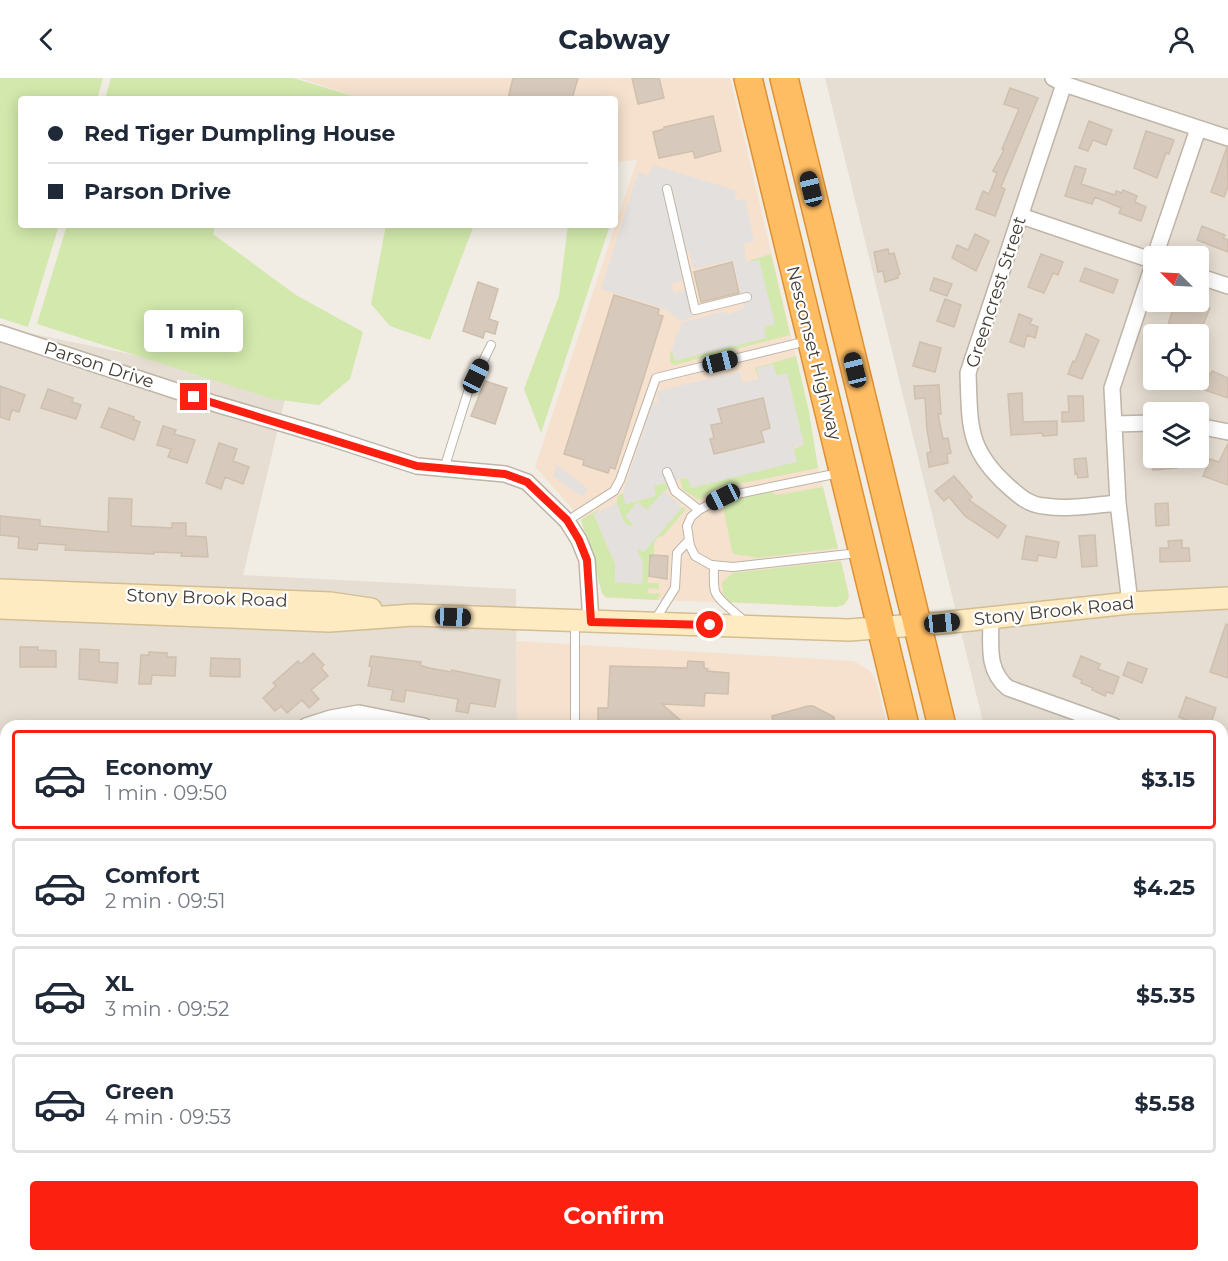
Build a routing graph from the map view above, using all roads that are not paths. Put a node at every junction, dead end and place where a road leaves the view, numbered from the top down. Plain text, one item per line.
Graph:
1 (748, 78) edge
2 (784, 78) edge
3 (1059, 81) edge
4 (1198, 129) junction
5 (1228, 138) edge
6 (667, 189) dead end
7 (1021, 216) junction
8 (1158, 246) edge
9 (1143, 257) edge
10 (1209, 280) edge
11 (1228, 286) edge
12 (1143, 294) edge
13 (747, 297) dead end
14 (0, 333) edge
15 (811, 340) junction
16 (491, 345) dead end
17 (1114, 423) junction
18 (1143, 423) edge
19 (1209, 428) edge
20 (1228, 432) edge
21 (444, 470) junction
22 (667, 472) dead end
23 (843, 472) junction
24 (1118, 503) junction
25 (699, 510) junction
26 (567, 520) junction
27 (689, 540) junction
28 (863, 553) junction
29 (714, 565) junction
30 (0, 590) edge
31 (1228, 598) edge
32 (52, 601) junction
33 (1130, 603) junction
34 (0, 608) edge
35 (991, 618) junction
36 (583, 621) junction
37 (652, 624) junction
38 (917, 625) junction
39 (749, 626) junction
40 (881, 628) junction
41 (325, 720) edge
42 (394, 720) edge
43 (575, 720) edge
44 (904, 720) edge
45 (941, 720) edge
46 (1097, 720) edge

1 - 15 highway, Nesconset Highway
2 - 38 highway, Nesconset Highway
3 - 4 street
3 - 7 street, Greencrest Street
4 - 5 street
4 - 8 street
6 - 13 lane
7 - 9 street
7 - 24 street, Greencrest Street
10 - 11 street
12 - 17 street
14 - 21 street, Parson Drive
15 - 23 highway, Nesconset Highway
15 - 26 lane
16 - 21 lane
17 - 18 street
17 - 24 street
19 - 20 street
21 - 26 street, Parson Drive
22 - 25 lane
23 - 25 lane
23 - 28 highway, Nesconset Highway
24 - 33 street
25 - 27 lane
26 - 36 street, Parson Drive
27 - 29 lane
27 - 37 lane
28 - 29 lane
28 - 40 highway, Nesconset Highway
29 - 39 lane
30 - 32 main road, Stony Brook Road
31 - 33 main road, Stony Brook Road
32 - 34 main road, Stony Brook Road
32 - 36 main road, Stony Brook Road
33 - 35 main road, Stony Brook Road
35 - 38 main road, Stony Brook Road
35 - 46 street
36 - 37 main road, Stony Brook Road
36 - 43 lane
37 - 39 main road, Stony Brook Road
38 - 40 main road, Stony Brook Road
38 - 45 highway, Nesconset Highway
39 - 40 main road, Stony Brook Road
40 - 44 highway, Nesconset Highway
41 - 42 street

